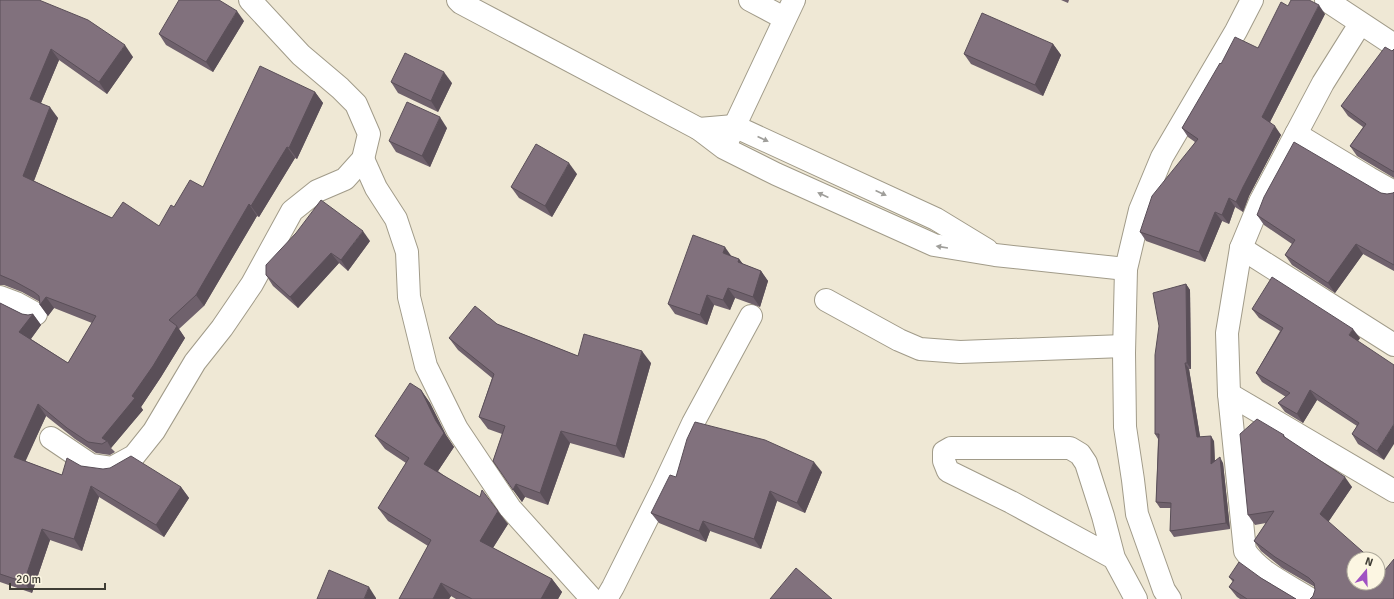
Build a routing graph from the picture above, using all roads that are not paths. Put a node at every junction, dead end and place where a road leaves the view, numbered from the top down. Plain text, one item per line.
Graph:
1 (250, 0) edge
2 (458, 0) edge
3 (750, 0) edge
4 (1252, 0) edge
5 (1326, 0) edge
6 (789, 9) edge
7 (1360, 24) junction
8 (1394, 45) edge
9 (734, 126) junction
10 (699, 129) junction
11 (1296, 134) junction
12 (724, 148) junction
13 (363, 159) junction
14 (1394, 192) edge
15 (1241, 248) junction
16 (995, 255) junction
17 (1126, 269) junction
18 (0, 297) edge
19 (826, 300) dead end
20 (36, 314) dead end
21 (751, 316) dead end
22 (1394, 345) edge
23 (1124, 346) junction
24 (1229, 394) junction
25 (51, 438) dead end
26 (1394, 491) edge
27 (1137, 514) junction
28 (1103, 516) junction
29 (1114, 558) junction
30 (592, 599) edge
31 (606, 599) edge
32 (1136, 599) edge
33 (1170, 599) edge
34 (1310, 599) edge

1 - 13 street
2 - 10 street
3 - 6 street
4 - 17 street
5 - 7 street
6 - 9 street
7 - 8 street
7 - 11 street
9 - 10 street
9 - 12 street
9 -> 16 street
10 - 12 street
11 - 14 street
11 - 15 street
16 -> 12 street
13 - 25 street
13 - 30 street
15 - 22 street
15 - 24 street
16 - 17 street
17 - 23 street
18 - 20 street
19 - 23 street
21 - 31 street
23 - 27 street
24 - 26 street
24 - 34 street
27 - 28 street
27 - 33 street
28 - 29 street
28 - 29 street
29 - 32 street

